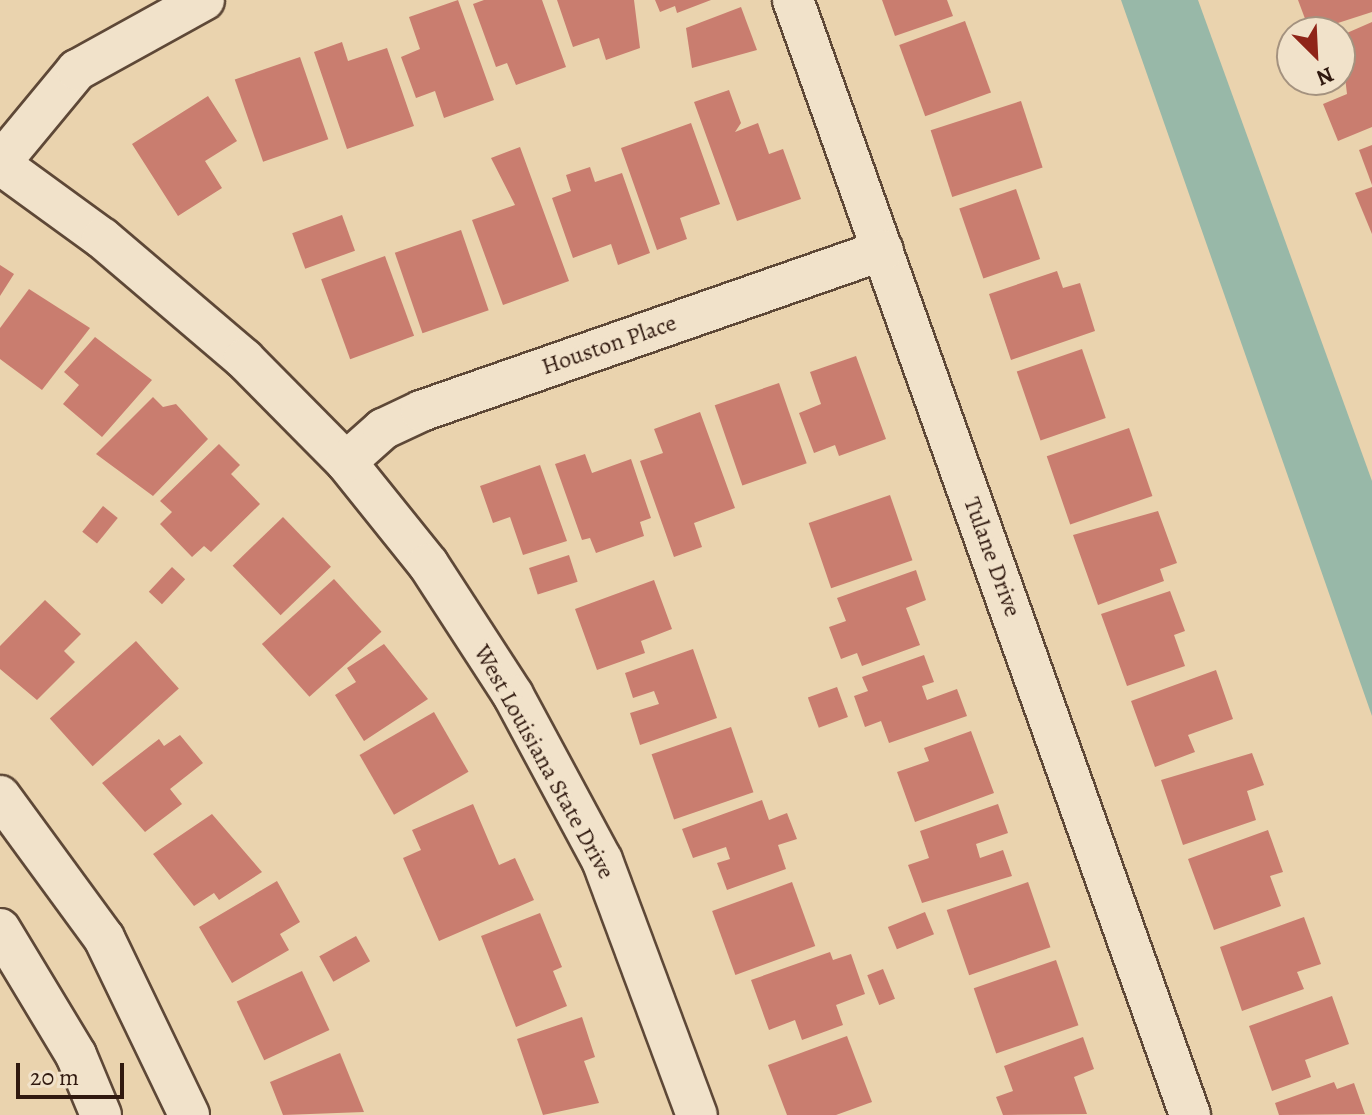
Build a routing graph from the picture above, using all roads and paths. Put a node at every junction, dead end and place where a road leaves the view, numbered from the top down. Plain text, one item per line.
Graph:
1 (204, 0) edge
2 (793, 0) edge
3 (0, 164) edge
4 (883, 250) junction
5 (346, 462) junction
6 (0, 796) edge
7 (0, 929) edge
8 (101, 1115) edge
9 (189, 1115) edge
10 (697, 1115) edge
11 (1190, 1115) edge

1 - 3 street
2 - 4 street, Tulane Drive
3 - 5 street, West Louisiana State Drive
4 - 5 street, Houston Place
4 - 11 street, Tulane Drive
5 - 10 street, West Louisiana State Drive
6 - 9 street
7 - 8 street

